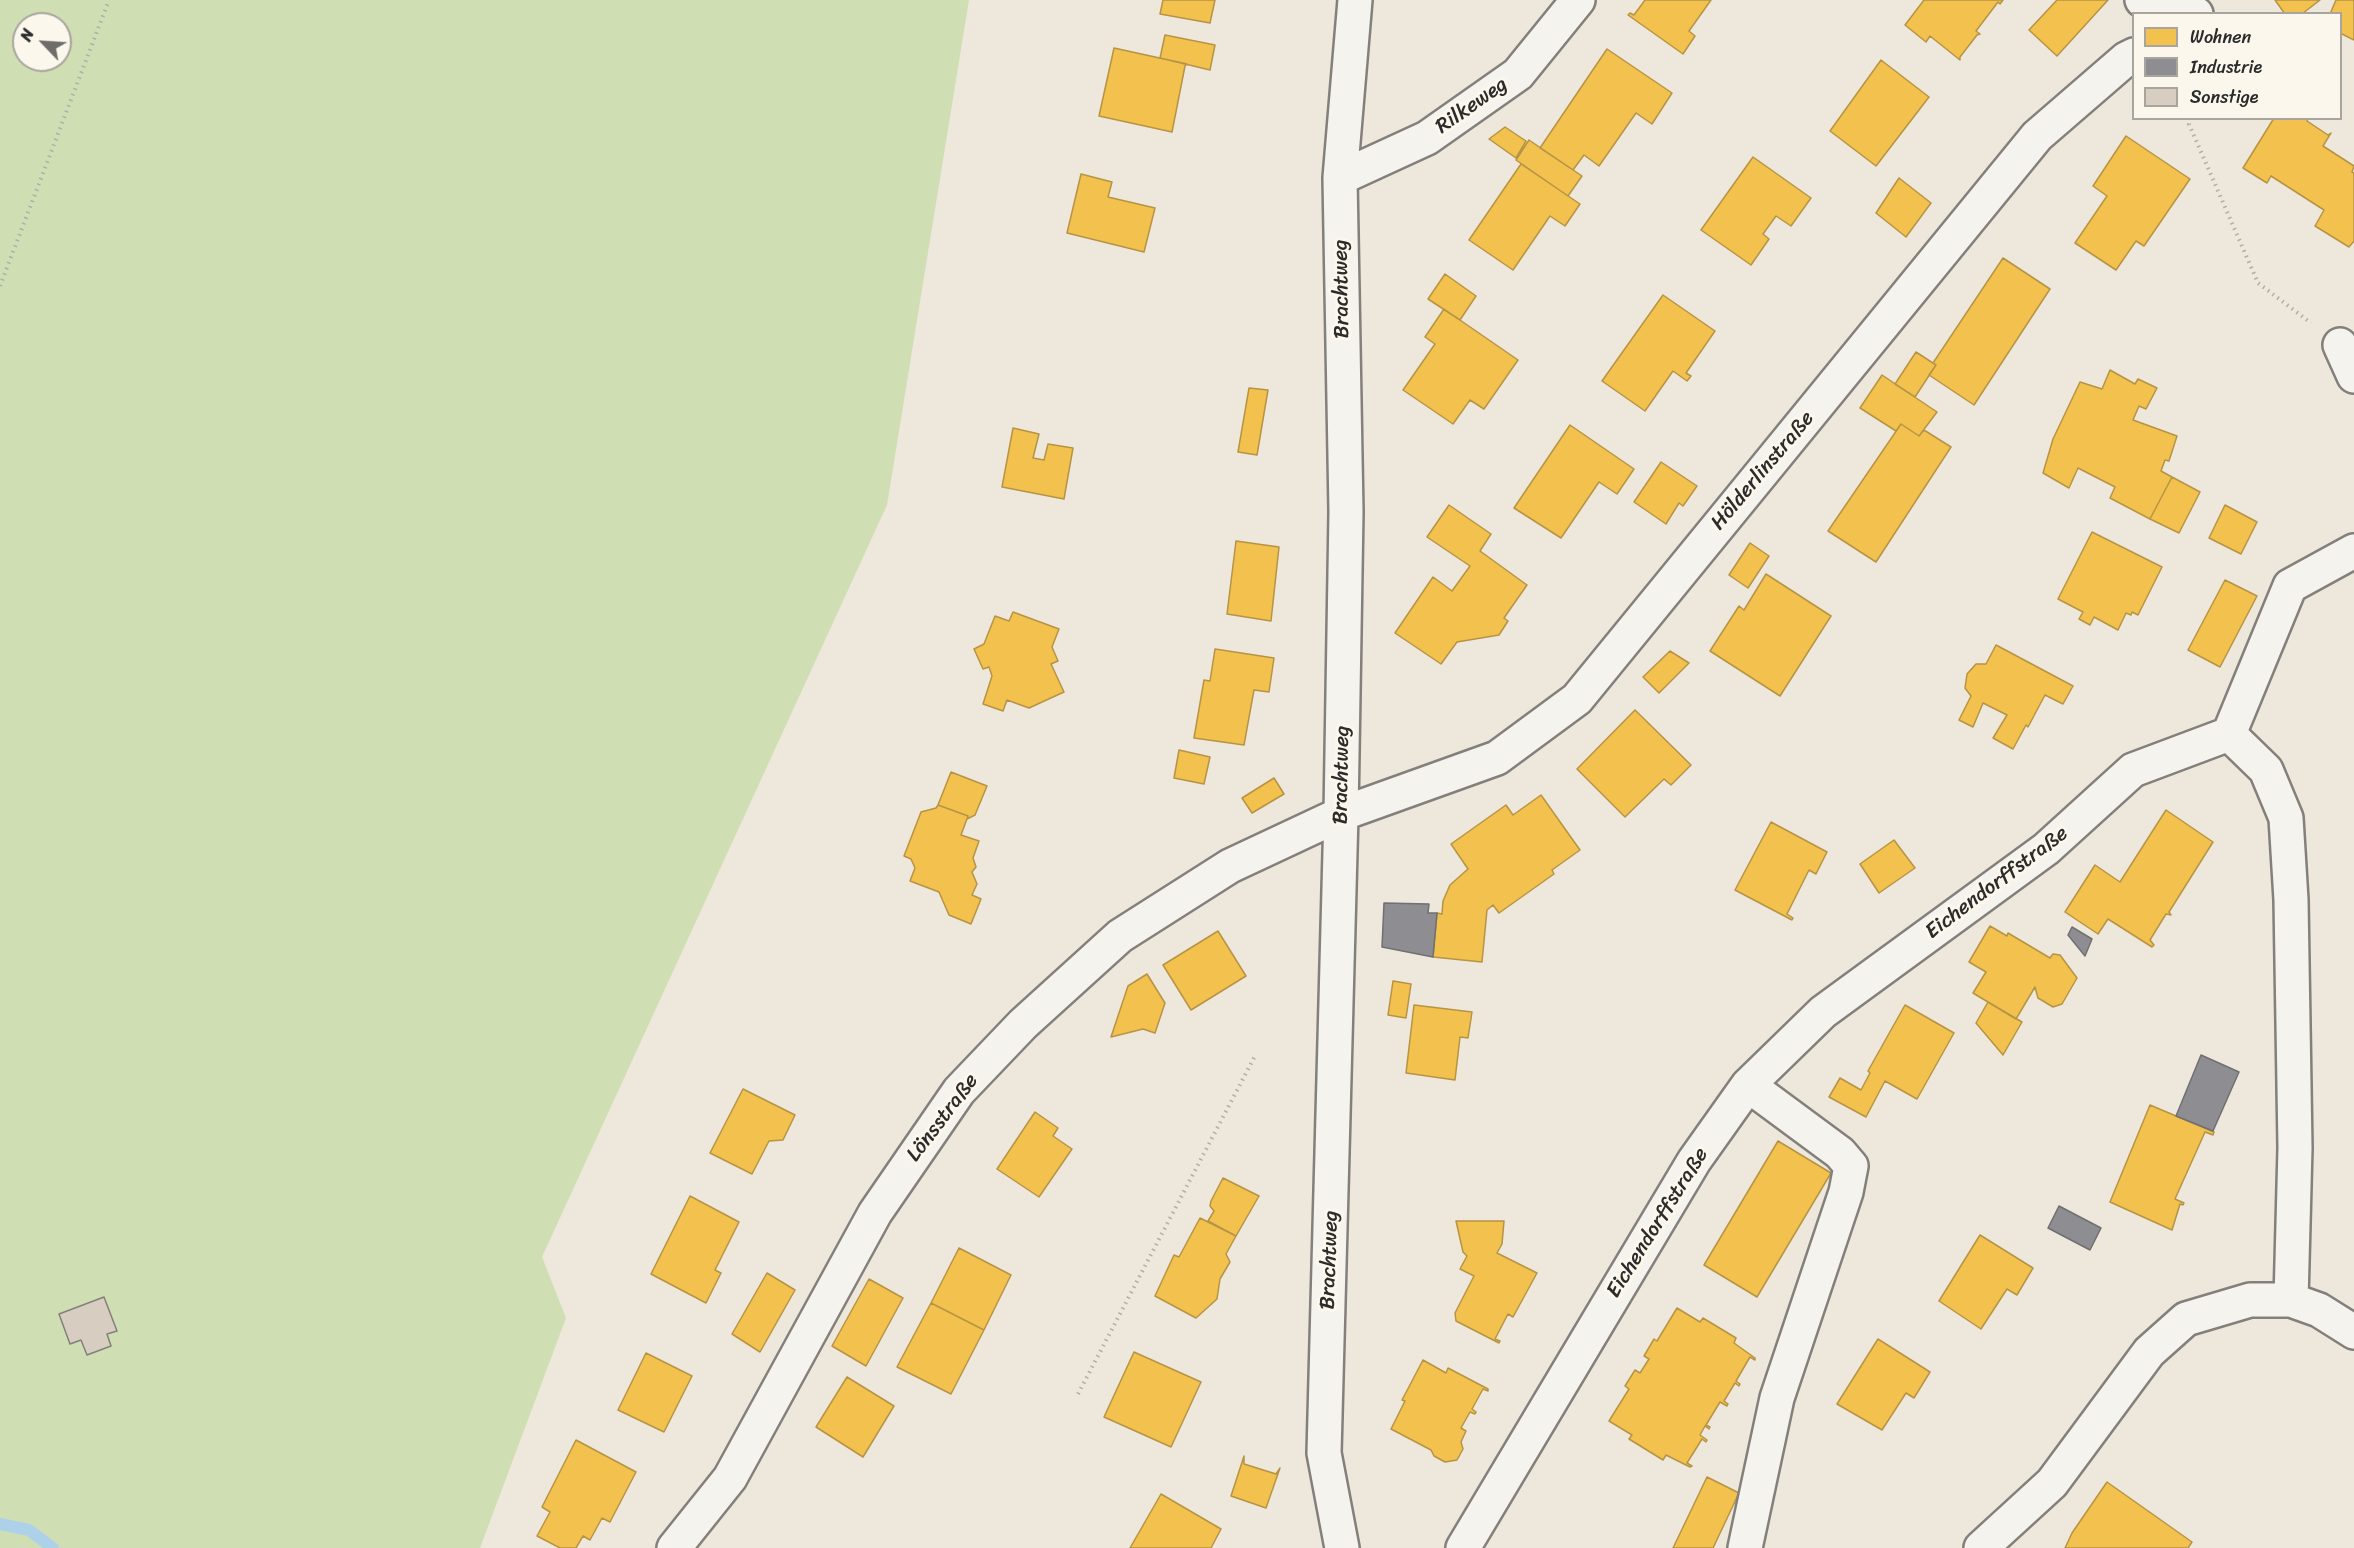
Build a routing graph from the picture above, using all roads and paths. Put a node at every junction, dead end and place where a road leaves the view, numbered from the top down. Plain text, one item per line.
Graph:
1 (109, 0) edge
2 (1355, 0) edge
3 (1578, 0) edge
4 (2142, 0) edge
5 (2188, 12) edge
6 (2132, 56) edge
7 (2190, 120) edge
8 (1340, 178) junction
9 (0, 286) edge
10 (2340, 345) joint
11 (2354, 376) edge
12 (2354, 551) edge
13 (2229, 734) junction
14 (1341, 814) junction
15 (1256, 1054) dead end
16 (1748, 1085) junction
17 (2291, 1300) junction
18 (2354, 1332) edge
19 (1078, 1394) dead end
20 (674, 1548) edge
21 (1342, 1548) edge
22 (1463, 1548) edge
23 (1745, 1548) edge
24 (1981, 1548) edge

1 - 9 path
2 - 8 street, Brachtweg
3 - 8 street, Rilkeweg
4 - 5 street
6 - 14 street, Hölderlinstraße
7 - 10 path
8 - 14 street, Brachtweg
10 - 11 street
12 - 13 street
13 - 16 street, Eichendorffstraße
13 - 17 street
14 - 20 street, Lönsstraße
14 - 21 street, Brachtweg
15 - 19 path
16 - 22 street, Eichendorffstraße
16 - 23 street
17 - 18 street
17 - 24 street

